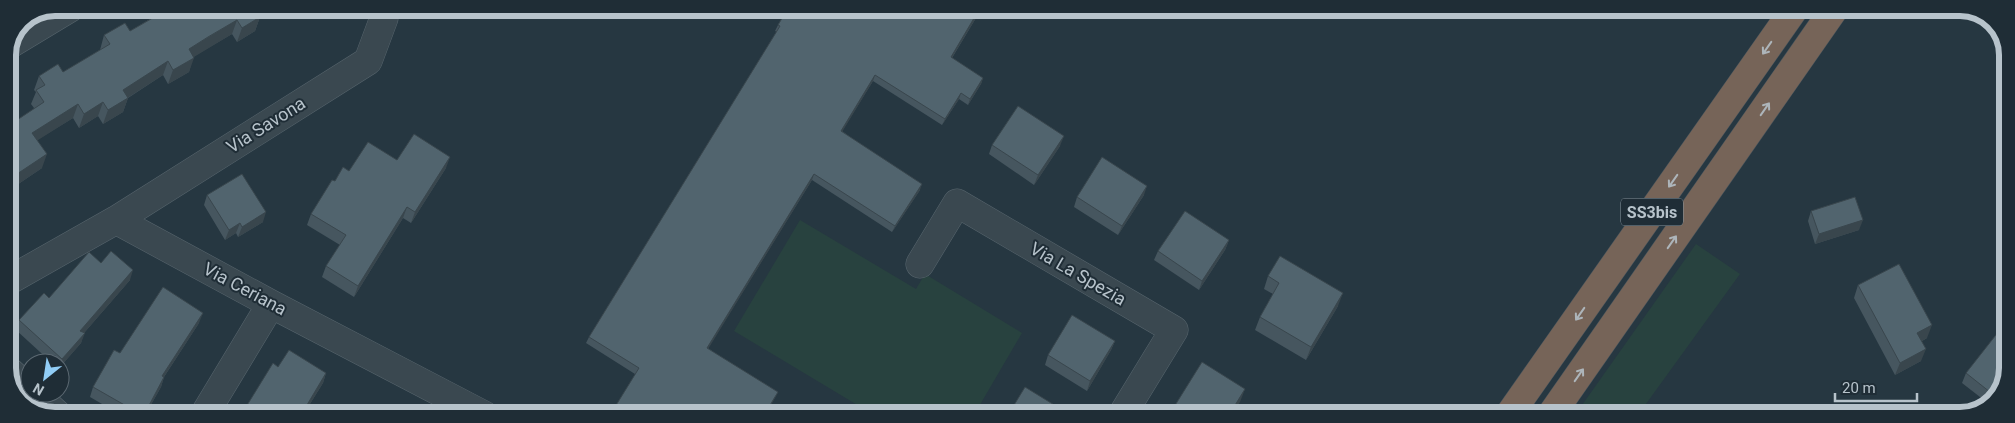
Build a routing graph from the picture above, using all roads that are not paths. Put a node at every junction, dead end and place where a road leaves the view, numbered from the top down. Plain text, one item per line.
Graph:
1 (57, 16) edge
2 (384, 16) edge
3 (1789, 16) edge
4 (1829, 16) edge
5 (20, 38) edge
6 (116, 220) junction
7 (920, 264) dead end
8 (16, 276) edge
9 (270, 304) junction
10 (209, 407) edge
11 (469, 407) edge
12 (1127, 407) edge
13 (1515, 407) edge
14 (1557, 407) edge

1 - 5 street
2 - 6 street, Via Savona
3 -> 13 highway, SS3bis
14 -> 4 highway, SS3bis
6 - 8 street
6 - 9 street, Via Ceriana
7 - 12 street, Via La Spezia
9 - 10 street
9 - 11 street, Via Ceriana

